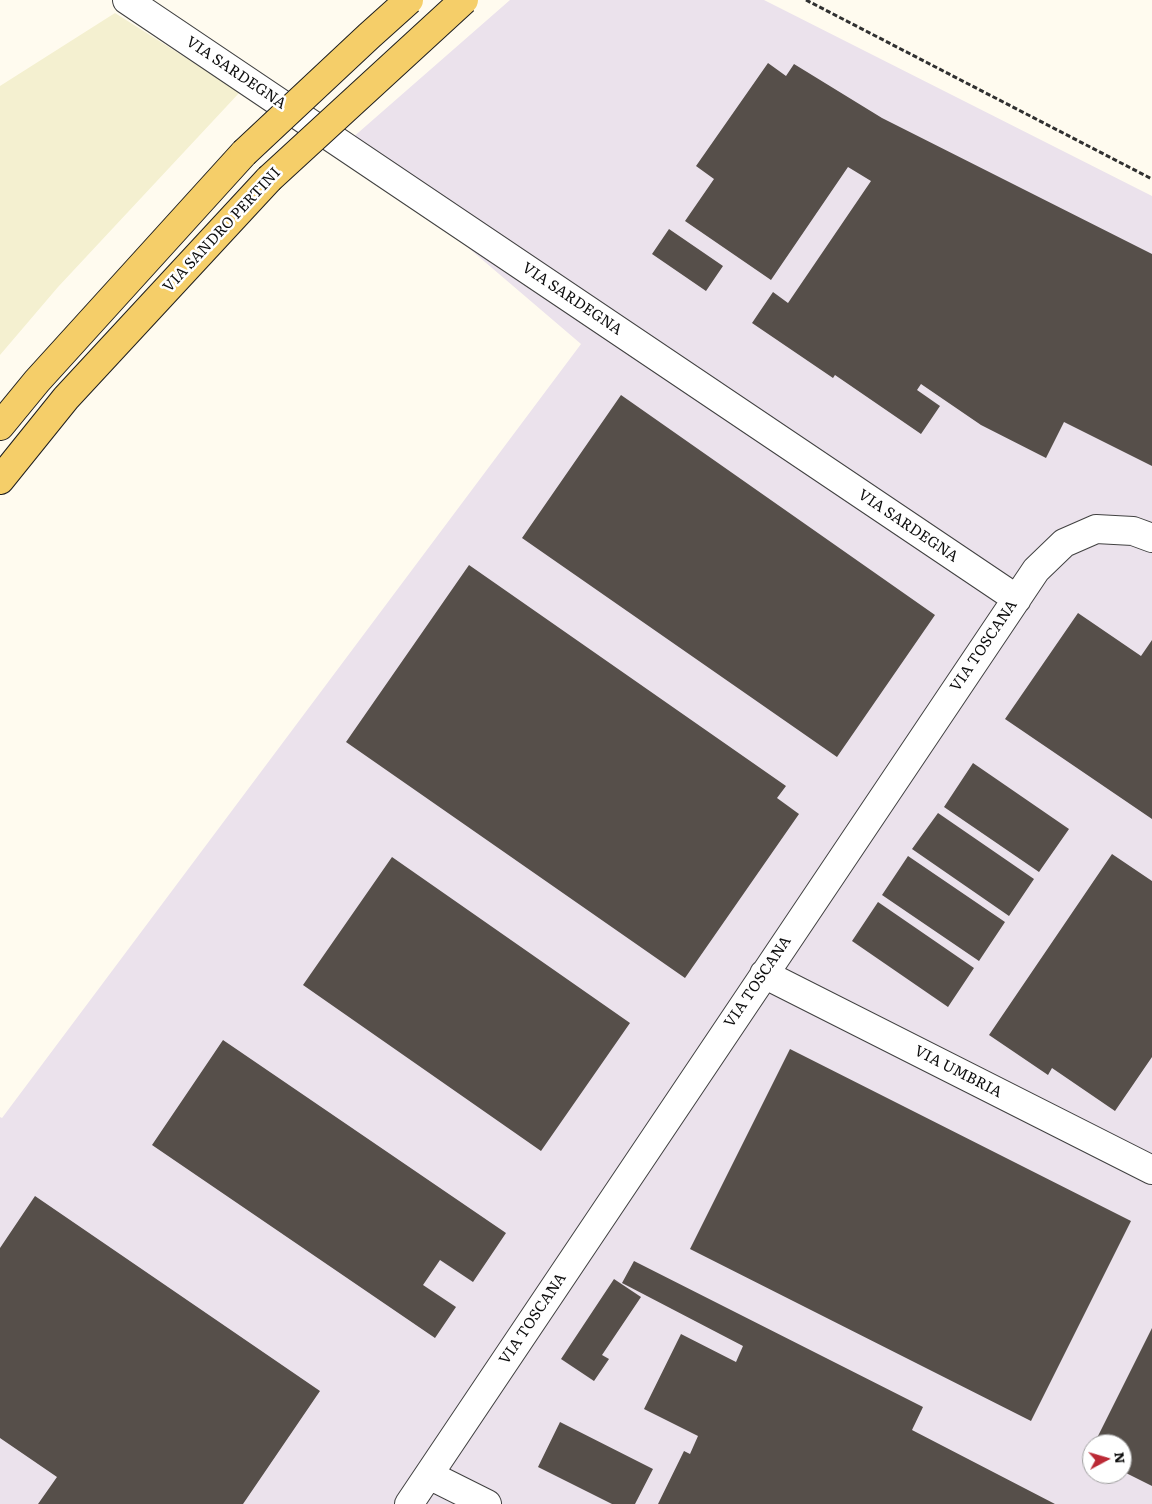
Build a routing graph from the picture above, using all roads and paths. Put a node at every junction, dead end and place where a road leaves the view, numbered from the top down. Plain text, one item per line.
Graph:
1 (127, 0) edge
2 (409, 0) edge
3 (464, 0) edge
4 (806, 0) edge
5 (1152, 179) edge
6 (0, 426) edge
7 (0, 480) edge
8 (1152, 538) edge
9 (1016, 599) junction
10 (764, 974) junction
11 (1152, 1170) edge
12 (429, 1475) junction
13 (409, 1504) edge
14 (487, 1504) edge

1 - 9 street, VIA SARDEGNA
2 - 6 main road, bridge
3 - 7 main road, VIA SANDRO PERTINI, bridge
4 - 5 path
8 - 9 street, VIA TOSCANA
9 - 10 street, VIA TOSCANA
10 - 11 street, VIA UMBRIA
10 - 12 street, VIA TOSCANA
12 - 13 street, VIA TOSCANA
12 - 14 street

